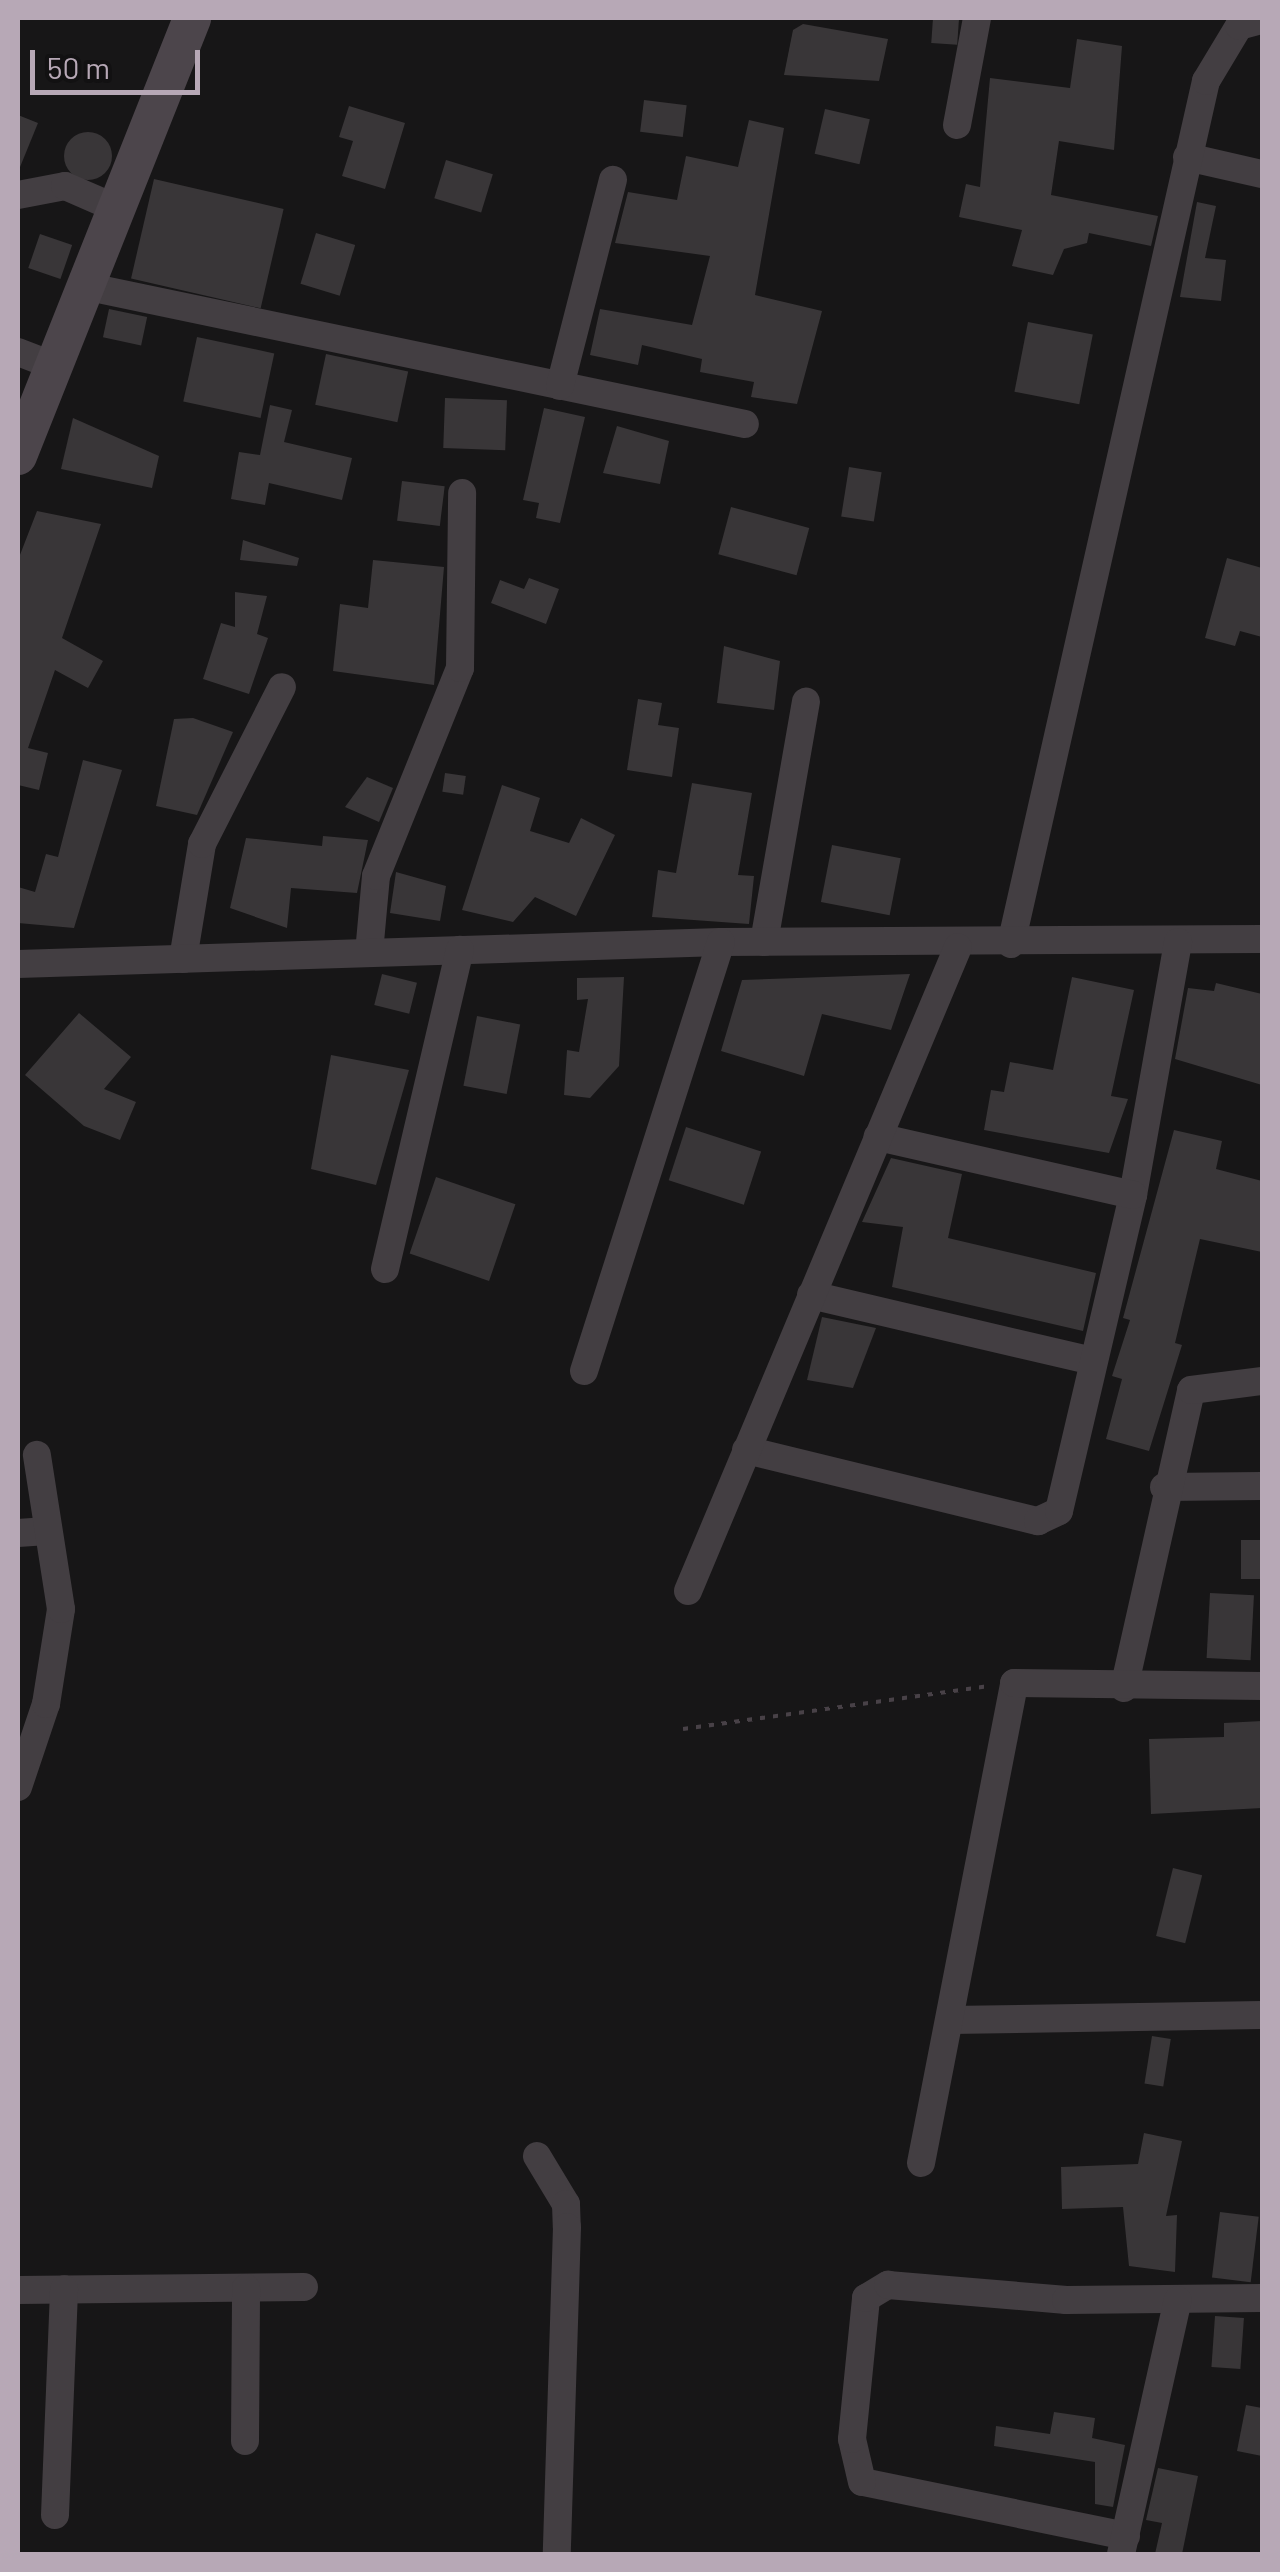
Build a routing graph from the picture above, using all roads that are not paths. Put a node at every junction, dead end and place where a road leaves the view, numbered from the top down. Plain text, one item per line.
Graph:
1 (192, 18) edge
2 (977, 18) edge
3 (1262, 20) edge
4 (957, 125) dead end
5 (1187, 157) junction
6 (1262, 174) edge
7 (613, 180) dead end
8 (18, 195) edge
9 (118, 209) junction
10 (89, 287) junction
11 (18, 352) edge
12 (54, 366) junction
13 (560, 386) junction
14 (745, 424) dead end
15 (18, 456) edge
16 (462, 493) dead end
17 (282, 687) dead end
18 (806, 702) dead end
19 (1262, 939) edge
20 (721, 942) junction
21 (764, 942) junction
22 (1178, 942) junction
23 (1011, 944) junction
24 (958, 947) junction
25 (460, 950) junction
26 (369, 953) junction
27 (183, 958) junction
28 (18, 964) edge
29 (877, 1137) junction
30 (1133, 1195) junction
31 (385, 1269) dead end
32 (811, 1294) junction
33 (1092, 1362) junction
34 (584, 1371) dead end
35 (1262, 1381) edge
36 (746, 1450) junction
37 (37, 1455) dead end
38 (1262, 1486) edge
39 (1164, 1487) junction
40 (48, 1532) junction
41 (18, 1533) edge
42 (688, 1591) dead end
43 (1262, 1686) edge
44 (1124, 1688) junction
45 (18, 1787) edge
46 (1262, 2015) edge
47 (950, 2020) junction
48 (538, 2156) dead end
49 (920, 2163) dead end
50 (304, 2287) dead end
51 (246, 2288) junction
52 (64, 2289) junction
53 (18, 2290) edge
54 (1262, 2298) edge
55 (1178, 2300) junction
56 (245, 2441) dead end
57 (55, 2515) dead end
58 (1123, 2545) edge
59 (557, 2554) edge

1 - 9 main road
2 - 4 street
3 - 5 street
5 - 6 street
5 - 23 street
7 - 13 street
8 - 9 street
9 - 10 main road
10 - 12 main road
10 - 13 street
11 - 12 street
12 - 15 main road
13 - 14 street
16 - 26 street
17 - 27 street
18 - 21 street
19 - 22 street
20 - 21 street
20 - 25 street
20 - 34 street
21 - 24 street
22 - 23 street
22 - 30 street
23 - 24 street
24 - 29 street
25 - 26 street
25 - 31 street
26 - 27 street
27 - 28 street
29 - 30 street
29 - 32 street
30 - 33 street
32 - 33 street
32 - 36 street
33 - 36 street
35 - 39 street
36 - 42 street
37 - 40 street
38 - 39 street
39 - 44 street
40 - 41 street
40 - 45 street
43 - 44 street
44 - 47 street
46 - 47 street
47 - 49 street
48 - 59 street
50 - 51 street
51 - 52 street
51 - 56 street
52 - 53 street
52 - 57 street
54 - 55 street
55 - 58 street
55 - 58 street

